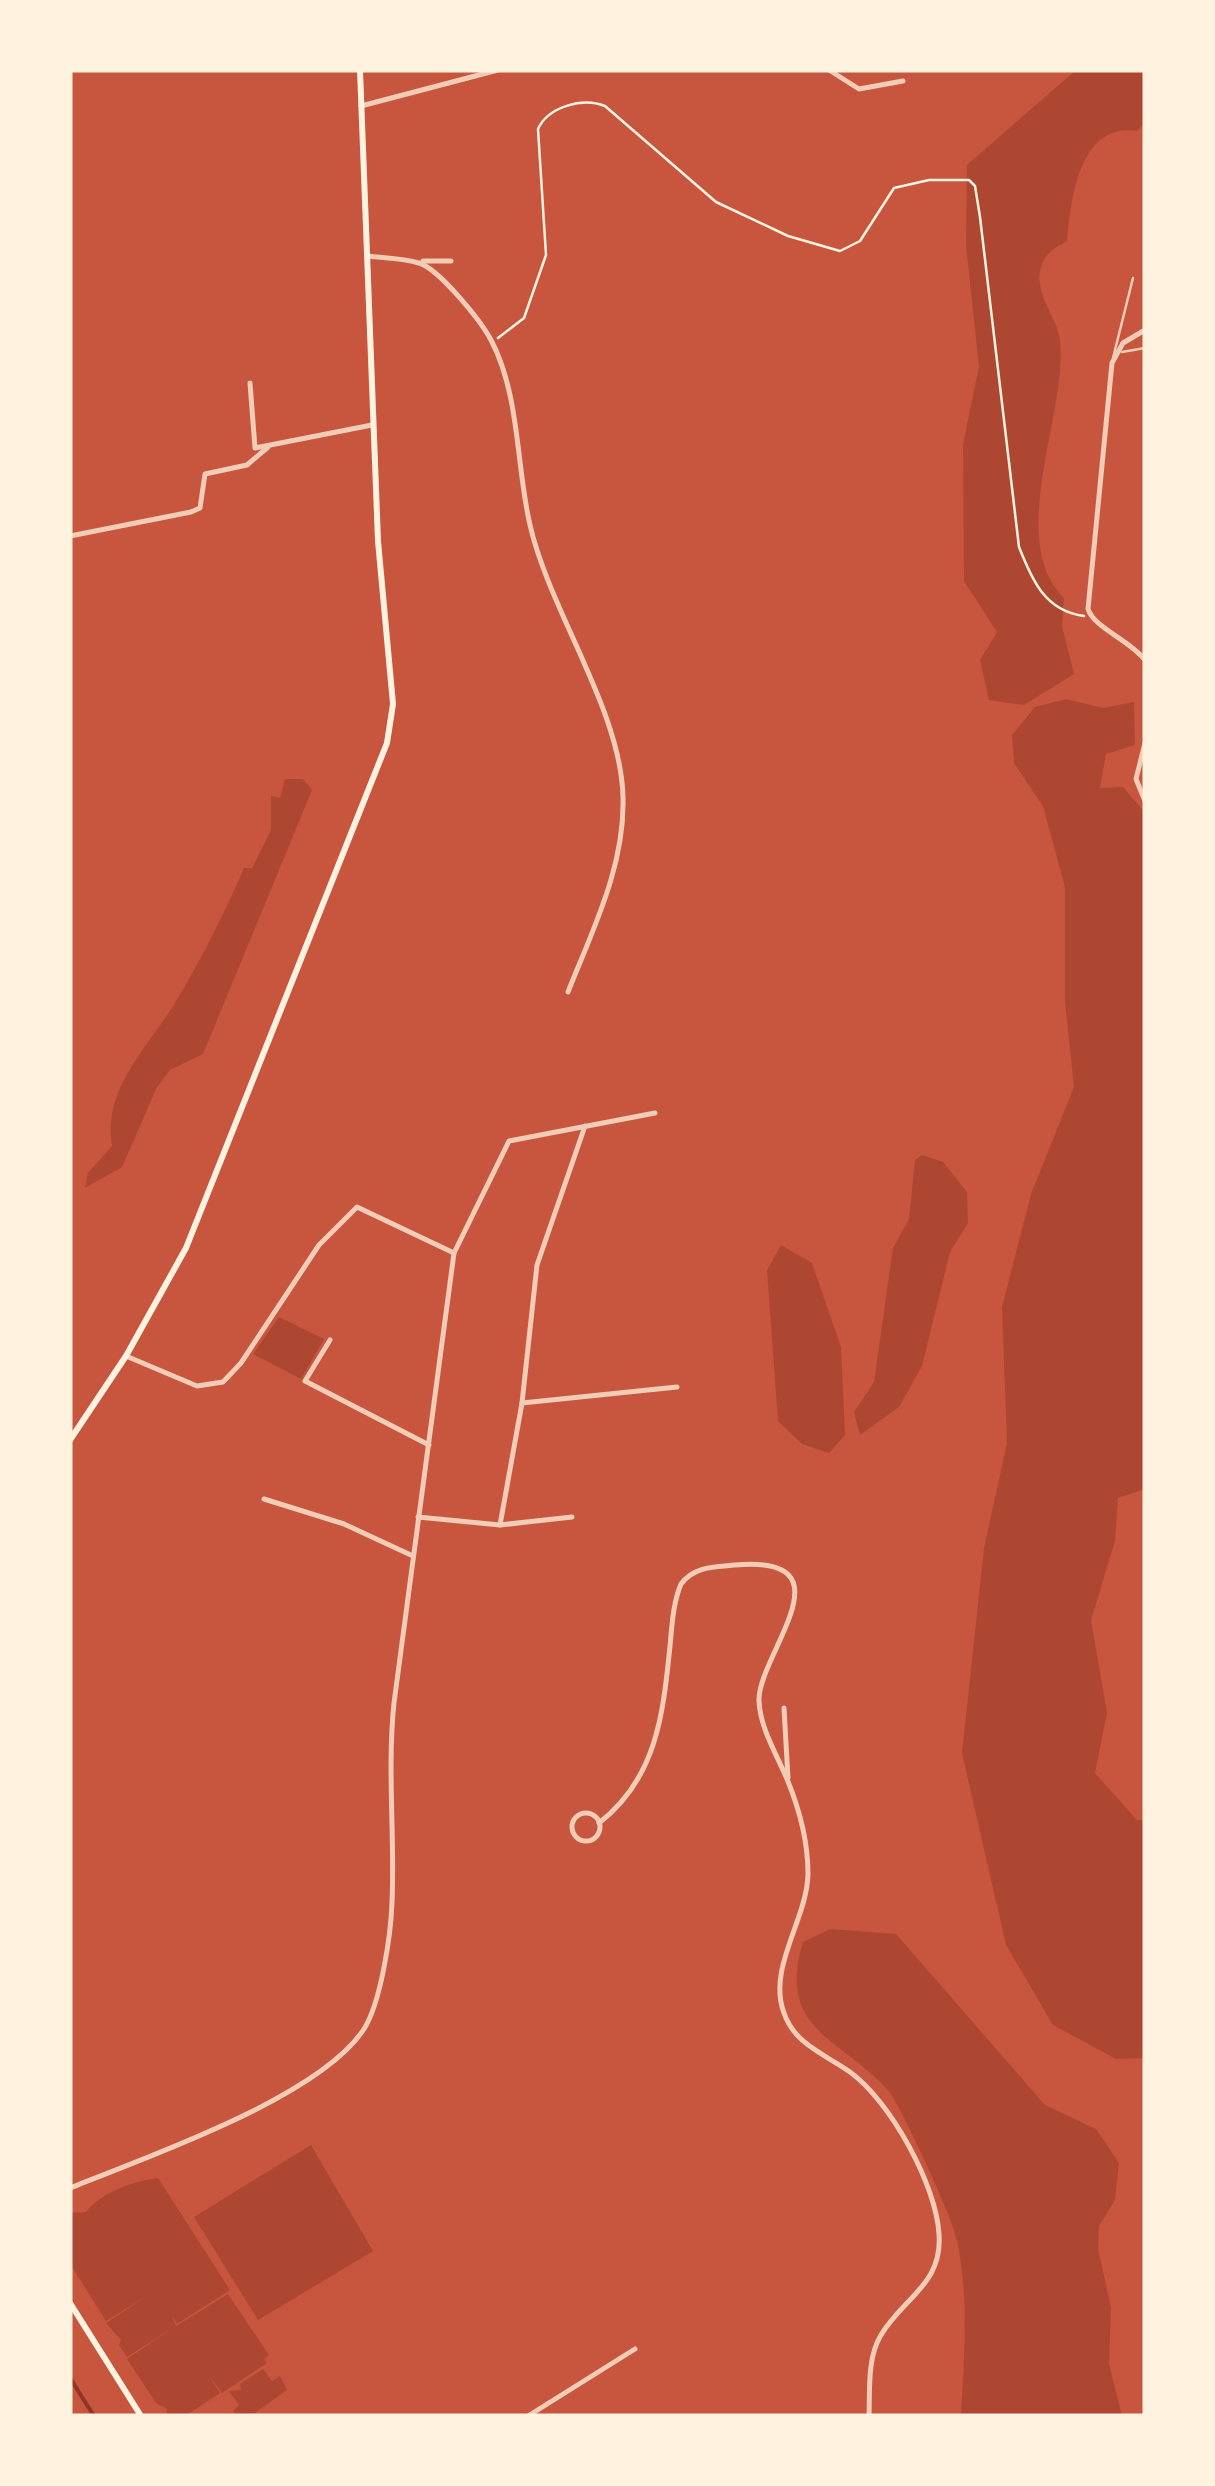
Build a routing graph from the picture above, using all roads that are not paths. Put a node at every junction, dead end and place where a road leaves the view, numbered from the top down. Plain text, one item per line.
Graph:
1 (360, 70) edge
2 (497, 70) edge
3 (829, 70) edge
4 (903, 81) dead end
5 (361, 106) junction
6 (366, 256) junction
7 (410, 261) junction
8 (450, 261) dead end
9 (1133, 278) dead end
10 (1145, 330) edge
11 (1145, 348) edge
12 (1113, 360) junction
13 (250, 383) dead end
14 (372, 425) junction
15 (268, 448) junction
16 (70, 536) edge
17 (1145, 660) edge
18 (1145, 743) edge
19 (1145, 801) edge
20 (568, 992) dead end
21 (655, 1113) dead end
22 (585, 1126) junction
23 (454, 1252) junction
24 (330, 1340) dead end
25 (126, 1356) junction
26 (677, 1387) dead end
27 (522, 1403) junction
28 (70, 1440) edge
29 (428, 1446) junction
30 (264, 1499) dead end
31 (418, 1516) junction
32 (572, 1517) dead end
33 (500, 1525) junction
34 (412, 1556) junction
35 (784, 1708) dead end
36 (788, 1781) junction
37 (599, 1824) junction
38 (70, 2188) edge
39 (70, 2303) edge
40 (635, 2349) dead end
41 (141, 2416) edge
42 (528, 2416) edge
43 (869, 2416) edge

1 - 5 main road
2 - 5 street
3 - 4 street
5 - 6 main road
6 - 7 street
6 - 14 main road
7 - 8 street
7 - 20 street
9 - 12 lane
10 - 12 street
11 - 12 lane
12 - 17 street
13 - 15 street
14 - 15 street
14 - 25 main road
15 - 16 street
18 - 19 street
21 - 22 street
22 - 23 street
22 - 27 street
23 - 25 street
23 - 29 street
24 - 29 street
25 - 28 main road
26 - 27 street
27 - 33 street
29 - 31 street
30 - 34 street
31 - 33 street
31 - 34 street
32 - 33 street
34 - 38 street
35 - 36 street
36 - 37 street
36 - 43 street
37 - 37 street
39 - 41 main road
40 - 42 street

